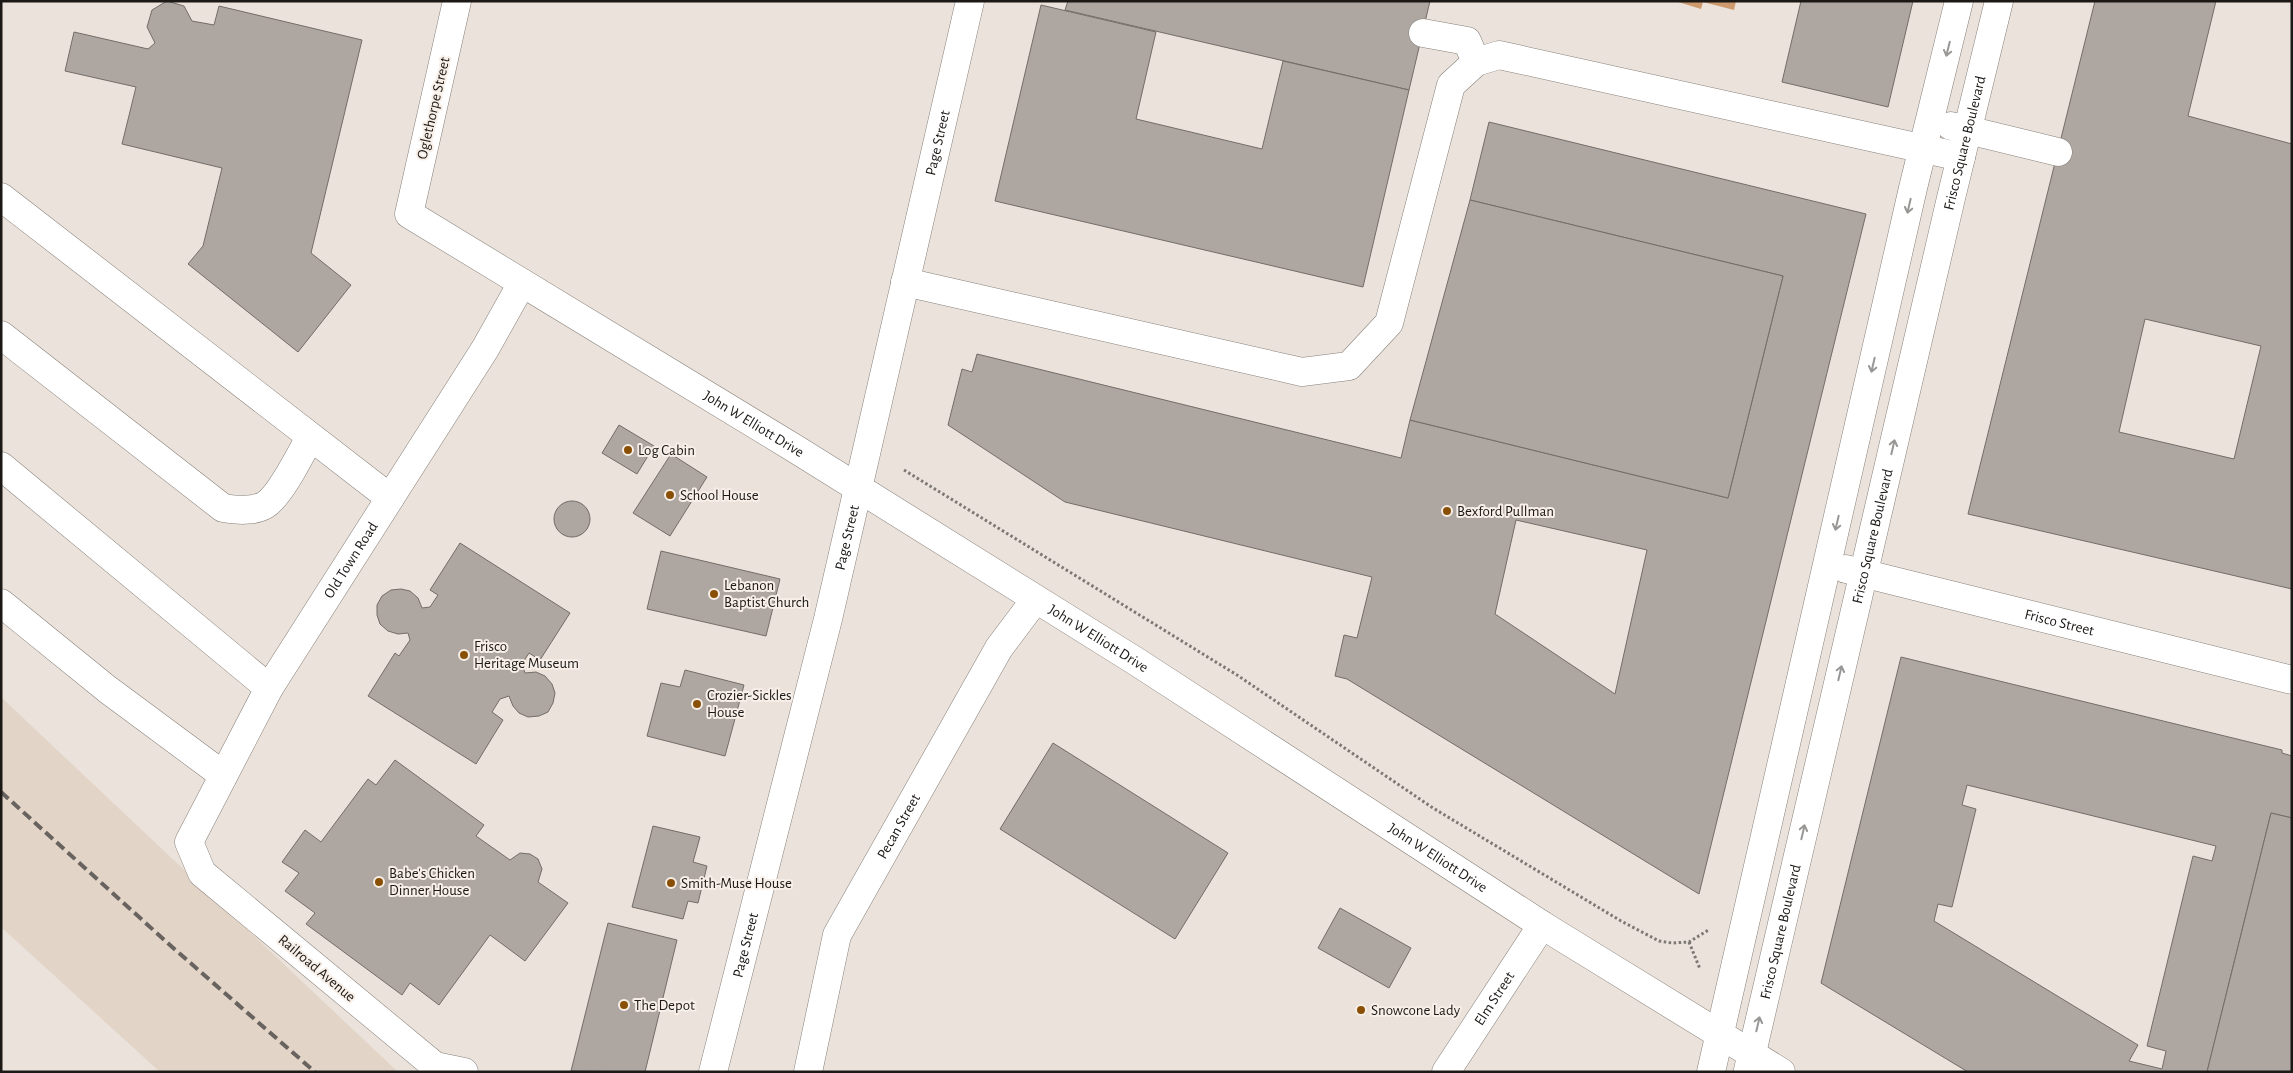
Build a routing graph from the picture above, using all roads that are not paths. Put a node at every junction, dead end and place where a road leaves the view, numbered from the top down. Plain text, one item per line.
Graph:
1 (457, 1) edge
2 (970, 1) edge
3 (1959, 1) edge
4 (1999, 1) edge
5 (1423, 32) dead end
6 (1476, 62) junction
7 (1930, 120) junction
8 (1968, 130) junction
9 (1922, 150) junction
10 (2058, 152) dead end
11 (1961, 158) junction
12 (1, 197) edge
13 (410, 214) joint
14 (905, 282) junction
15 (522, 283) junction
16 (1, 335) edge
17 (310, 437) junction
18 (1, 466) edge
19 (857, 487) junction
20 (390, 498) junction
21 (1828, 564) junction
22 (1864, 573) junction
23 (1035, 600) junction
24 (1, 603) edge
25 (2292, 680) edge
26 (269, 688) junction
27 (223, 775) junction
28 (189, 842) joint
29 (1542, 925) junction
30 (1720, 1033) junction
31 (1750, 1062) edge
32 (464, 1072) edge
33 (714, 1072) edge
34 (808, 1072) edge
35 (1446, 1072) edge
36 (1711, 1072) edge
37 (1781, 1072) edge

1 - 13 street, Oglethorpe Street
2 - 14 street, Page Street
3 -> 7 street
4 - 8 street, Frisco Square Boulevard
5 - 6 street
6 - 9 street
6 - 14 street
7 - 8 street
7 - 9 street
8 - 10 street
8 - 11 street, Frisco Square Boulevard
9 - 11 street
9 -> 21 street
22 -> 11 street, Frisco Square Boulevard
12 - 17 street
13 - 15 street, John W Elliott Drive
14 - 19 street, Page Street
15 - 19 street, John W Elliott Drive
15 - 20 street, Old Town Road
16 - 17 street
17 - 20 street
18 - 26 street
19 - 23 street, John W Elliott Drive
19 - 33 street, Page Street
20 - 26 street, Old Town Road
21 - 22 street, Frisco Street
21 - 30 street
22 - 25 street, Frisco Street
31 -> 22 street, Frisco Square Boulevard
23 - 29 street, John W Elliott Drive
23 - 34 street, Pecan Street
24 - 27 street
26 - 27 street, Old Town Road
27 - 28 street, Old Town Road
28 - 32 street, Railroad Avenue
29 - 30 street, John W Elliott Drive
29 - 35 street, Elm Street
30 - 31 street, John W Elliott Drive
30 - 36 street
31 - 37 street, John W Elliott Drive

